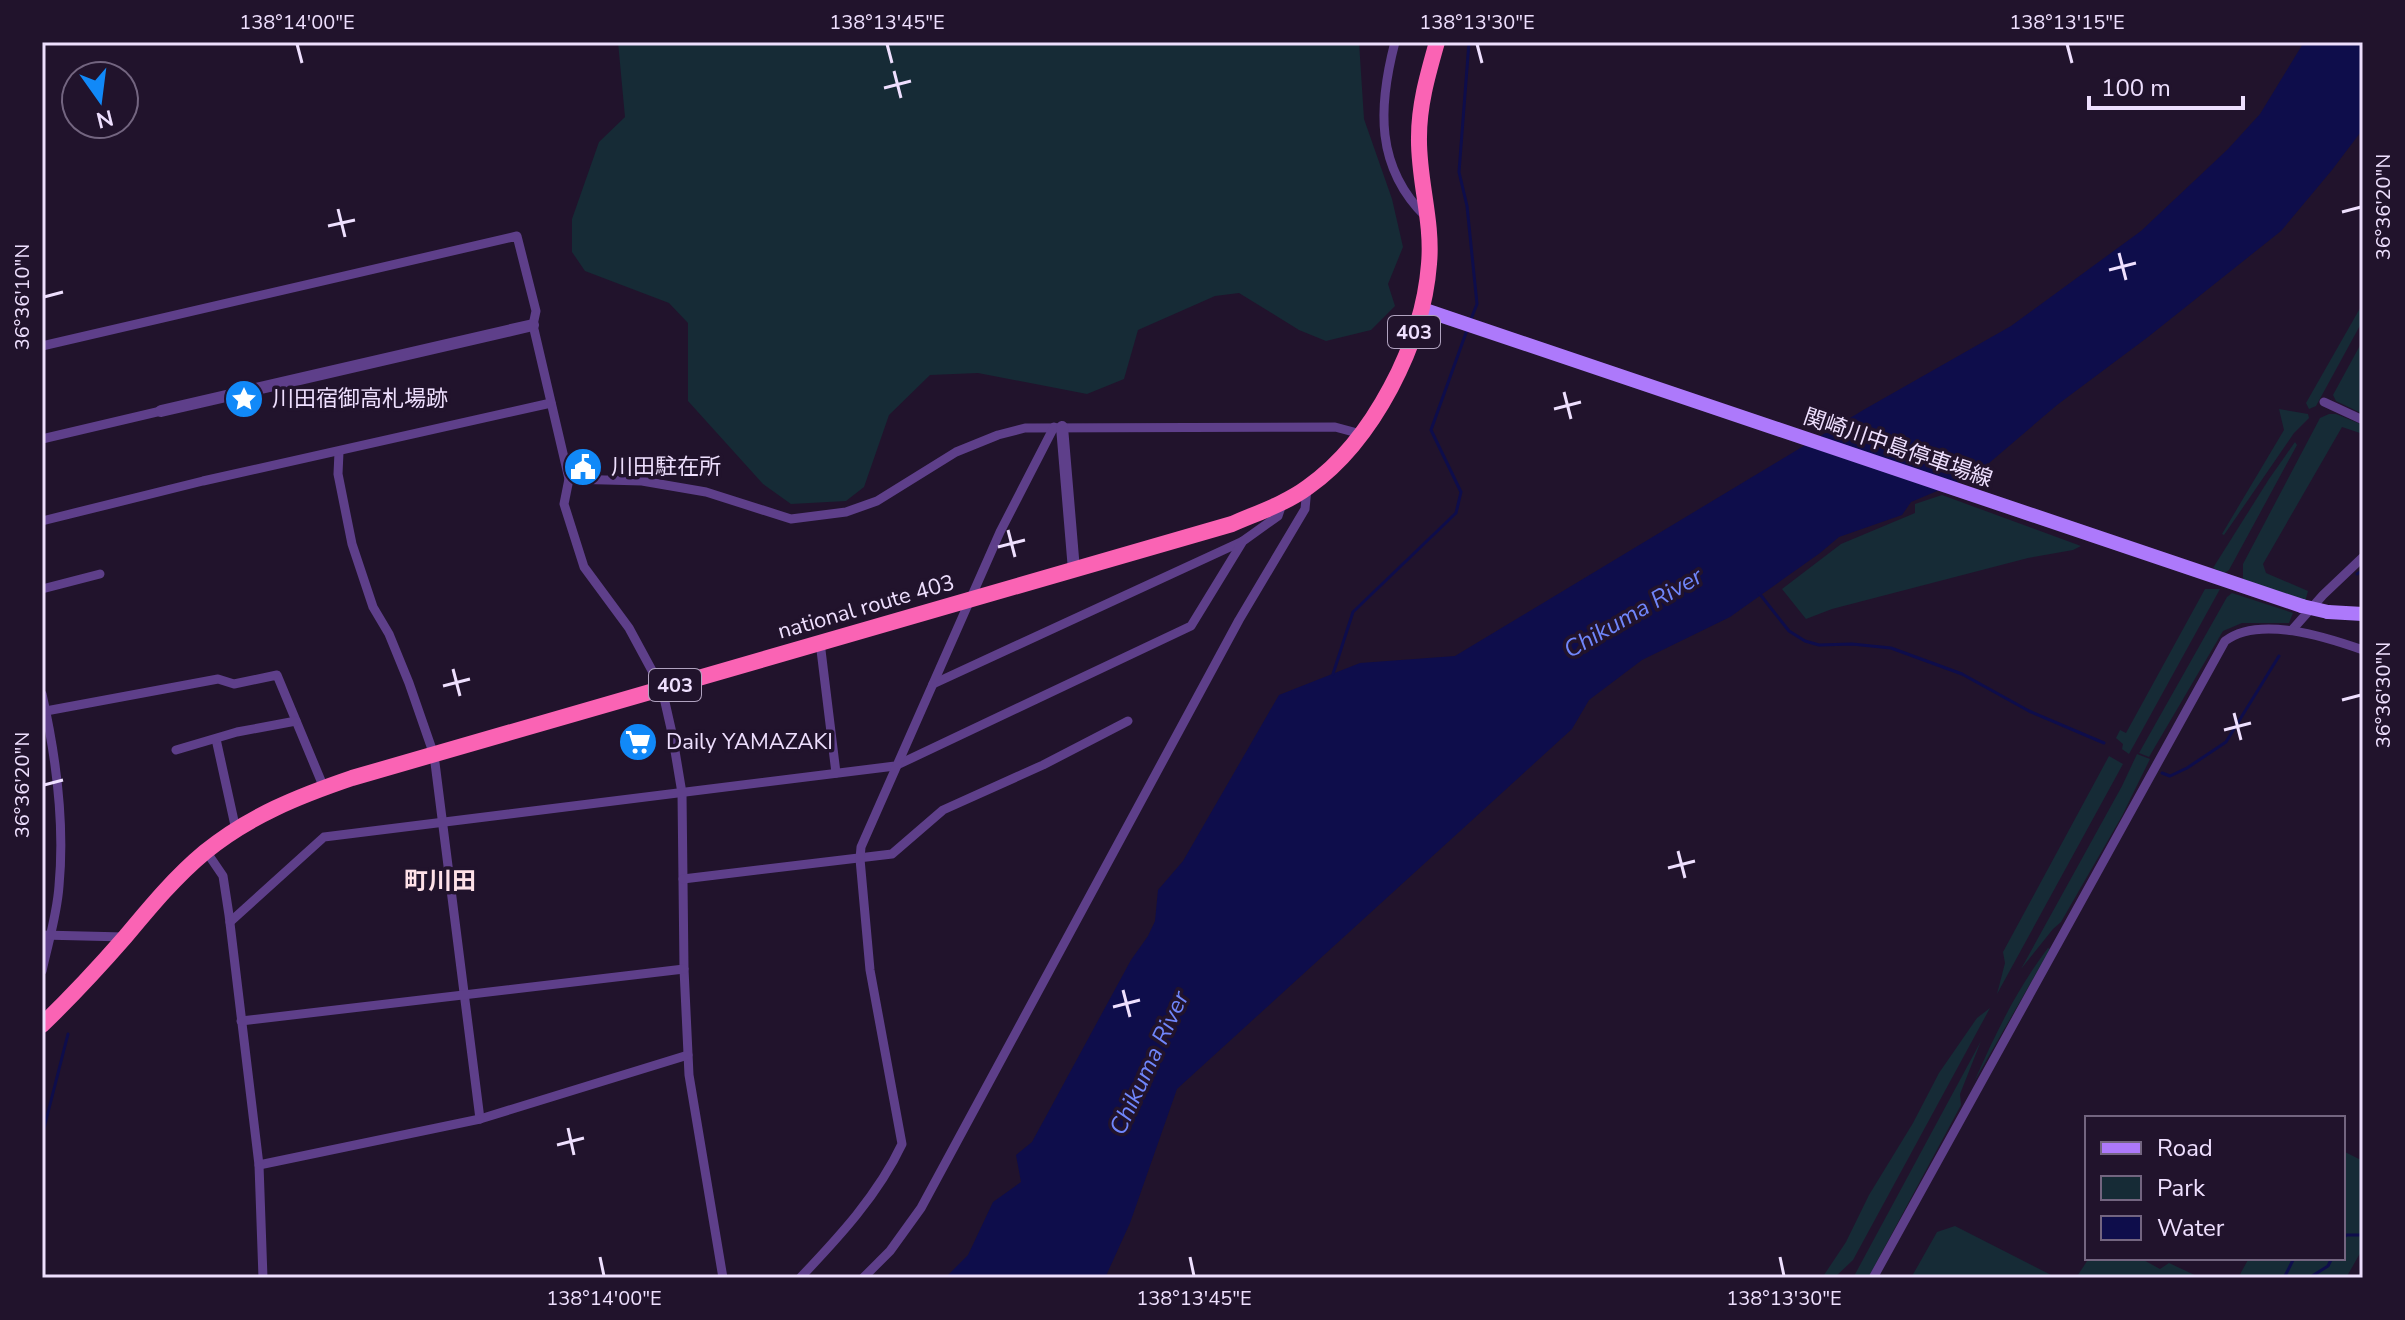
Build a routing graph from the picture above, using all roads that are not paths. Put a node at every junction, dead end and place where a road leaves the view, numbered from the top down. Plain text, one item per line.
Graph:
1 (1395, 42) edge
2 (1437, 42) edge
3 (1428, 219) junction
4 (1429, 312) junction
5 (533, 325) junction
6 (42, 346) edge
7 (2324, 402) dead end
8 (551, 403) junction
9 (161, 411) joint
10 (2363, 420) edge
11 (1058, 427) junction
12 (1338, 428) junction
13 (1361, 434) junction
14 (42, 439) edge
15 (339, 452) junction
16 (1341, 459) junction
17 (569, 479) junction
18 (1307, 488) junction
19 (1283, 502) junction
20 (42, 521) edge
21 (1243, 541) junction
22 (2363, 557) edge
23 (1074, 570) junction
24 (100, 574) dead end
25 (42, 589) edge
26 (969, 600) junction
27 (2363, 614) edge
28 (2292, 630) junction
29 (820, 641) junction
30 (2363, 650) edge
31 (933, 684) junction
32 (662, 689) junction
33 (42, 694) edge
34 (46, 711) junction
35 (296, 721) junction
36 (1128, 721) dead end
37 (216, 739) junction
38 (176, 750) dead end
39 (434, 755) junction
40 (895, 766) junction
41 (836, 773) junction
42 (324, 788) junction
43 (682, 793) junction
44 (443, 822) junction
45 (236, 830) junction
46 (206, 851) junction
47 (860, 859) junction
48 (683, 879) junction
49 (230, 922) junction
50 (47, 935) edge
51 (125, 937) junction
52 (684, 969) junction
53 (42, 971) edge
54 (466, 994) junction
55 (241, 1021) junction
56 (42, 1025) edge
57 (688, 1055) junction
58 (480, 1119) junction
59 (259, 1165) junction
60 (263, 1278) edge
61 (723, 1278) edge
62 (800, 1278) edge
63 (863, 1278) edge
64 (1873, 1278) edge

1 - 3 street
2 - 3 highway, national route 403 / 403
3 - 4 highway, national route 403 / 403
4 - 13 highway, national route 403 / 403
4 - 27 main road, 関崎川中島停車場線, bridge
5 - 6 street
5 - 8 street
5 - 9 street
7 - 10 street
8 - 15 street
8 - 17 street
9 - 14 street
11 - 12 street
11 - 17 street
11 - 23 street
11 - 26 street
12 - 13 street
12 - 16 street
13 - 16 highway, national route 403 / 403
15 - 20 street
15 - 39 street
16 - 18 highway, national route 403 / 403
17 - 32 street
18 - 19 highway, national route 403 / 403
18 - 63 street
19 - 21 street
19 - 23 highway, national route 403 / 403
21 - 31 street
21 - 40 street
22 - 28 street
23 - 26 highway, national route 403 / 403
24 - 25 street
26 - 29 highway, national route 403 / 403
26 - 31 street
28 - 30 street
28 - 64 street
29 - 32 highway, national route 403 / 403
29 - 41 street
31 - 40 street
32 - 39 highway, national route 403 / 403
32 - 43 street
33 - 34 street
34 - 35 street
34 - 50 street
35 - 37 street
35 - 42 street
36 - 47 street
37 - 38 street
37 - 45 street
39 - 42 highway, national route 403 / 403
39 - 44 street
40 - 41 street
40 - 47 street
41 - 43 street
42 - 45 highway, national route 403 / 403
43 - 44 street
43 - 48 street
44 - 49 street
44 - 54 street
45 - 46 highway, national route 403 / 403
46 - 49 street
46 - 51 highway, national route 403 / 403
47 - 48 street
47 - 62 street
48 - 52 street
49 - 55 street
50 - 51 street
50 - 53 street
51 - 56 highway, national route 403 / 403
52 - 54 street
52 - 57 street
54 - 55 street
54 - 58 street
55 - 59 street
57 - 58 street
57 - 61 street
58 - 59 street
59 - 60 street

